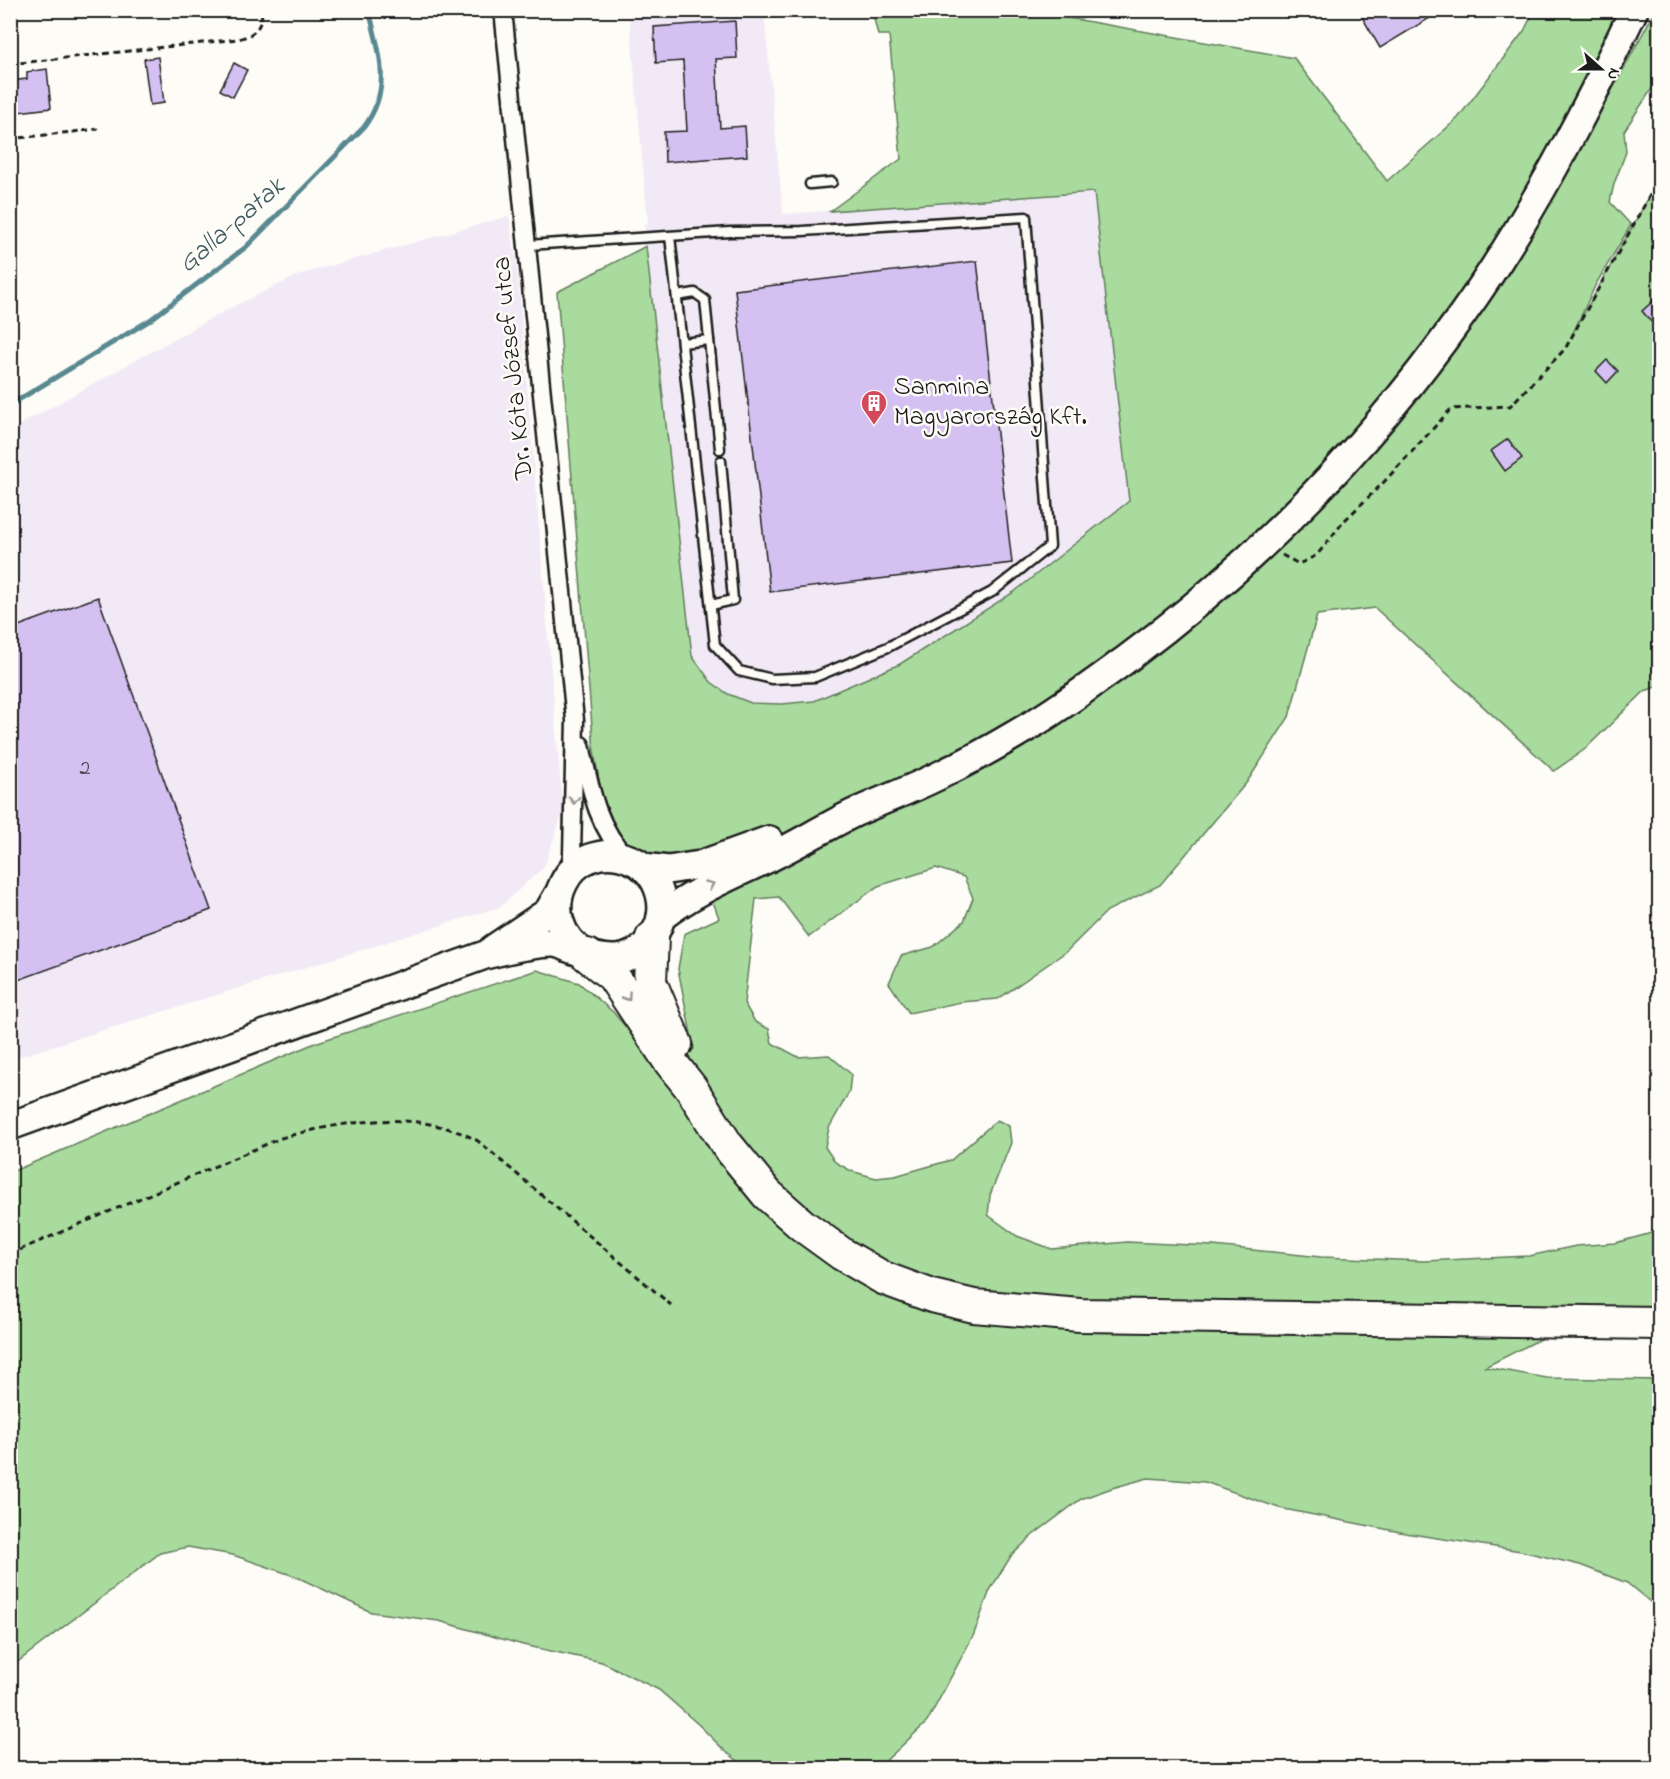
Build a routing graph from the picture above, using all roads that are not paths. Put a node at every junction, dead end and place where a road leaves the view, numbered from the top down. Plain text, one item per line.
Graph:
1 (503, 10) edge
2 (1634, 10) edge
3 (832, 182) dead end
4 (810, 184) dead end
5 (670, 236) junction
6 (528, 245) junction
7 (677, 296) junction
8 (709, 340) junction
9 (682, 343) junction
10 (720, 449) dead end
11 (721, 461) dead end
12 (711, 605) junction
13 (575, 720) junction
14 (851, 815) junction
15 (635, 862) junction
16 (562, 886) junction
17 (656, 927) junction
18 (485, 955) junction
19 (587, 955) junction
20 (691, 1088) junction
21 (10, 1126) edge
22 (1658, 1323) edge

1 - 6 street, Dr. Kóta József utca
2 - 14 main road
3 - 4 lane
5 - 6 lane
5 - 7 lane
5 - 12 lane
6 - 13 street, Dr. Kóta József utca
7 - 8 lane
7 - 9 lane
8 - 9 lane
8 - 10 lane
9 - 12 lane
11 - 12 lane
13 - 15 street
13 -> 16 street
14 - 15 main road
17 -> 14 main road
15 - 16 main road
15 - 17 main road
16 - 18 main road
16 - 19 main road
17 - 19 main road
17 - 20 highway
18 - 19 main road
18 - 21 main road
19 -> 20 highway
20 - 22 highway

